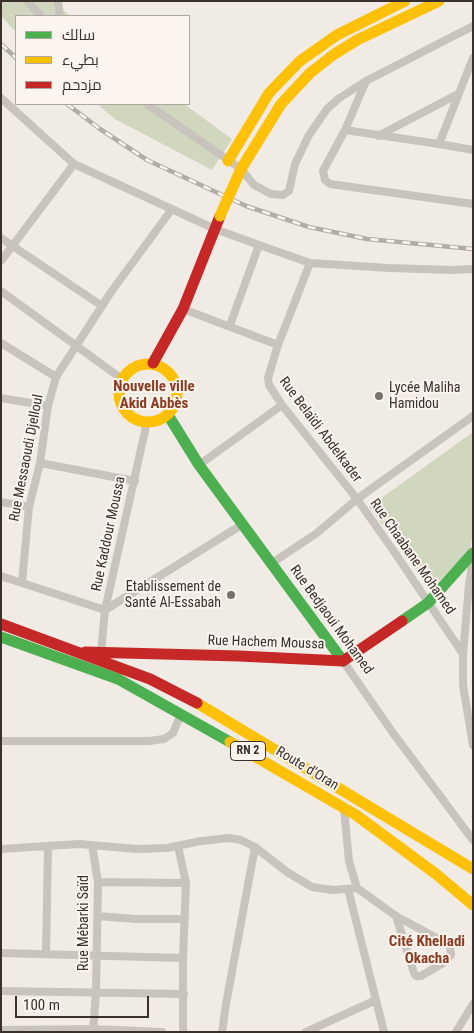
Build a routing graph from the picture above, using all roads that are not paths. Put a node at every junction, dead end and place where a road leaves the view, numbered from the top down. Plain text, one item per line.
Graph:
1 (27, 1) edge
2 (58, 1) edge
3 (405, 1) edge
4 (439, 1) edge
5 (40, 15) edge
6 (60, 15) edge
7 (473, 26) edge
8 (320, 46) junction
9 (328, 58) junction
10 (473, 58) edge
11 (366, 81) junction
12 (458, 94) junction
13 (1, 98) edge
14 (148, 105) edge
15 (345, 130) junction
16 (378, 136) junction
17 (439, 144) junction
18 (473, 150) edge
19 (228, 160) junction
20 (74, 164) junction
21 (241, 170) junction
22 (473, 204) edge
23 (172, 209) junction
24 (215, 229) junction
25 (1, 238) edge
26 (12, 245) junction
27 (259, 245) junction
28 (1, 260) edge
29 (310, 263) junction
30 (473, 269) edge
31 (1, 291) edge
32 (102, 306) junction
33 (183, 309) junction
34 (230, 325) junction
35 (1, 343) edge
36 (75, 345) junction
37 (278, 345) junction
38 (153, 363) junction
39 (56, 377) junction
40 (122, 379) junction
41 (1, 398) edge
42 (282, 405) junction
43 (48, 406) junction
44 (168, 415) junction
45 (473, 416) edge
46 (147, 422) junction
47 (40, 463) junction
48 (199, 465) junction
49 (135, 481) junction
50 (357, 499) junction
51 (1, 502) edge
52 (29, 507) junction
53 (243, 524) junction
54 (473, 553) edge
55 (473, 561) edge
56 (272, 563) junction
57 (1, 576) edge
58 (22, 582) junction
59 (428, 603) junction
60 (105, 610) junction
61 (1, 624) edge
62 (1, 637) edge
63 (78, 652) junction
64 (101, 653) junction
65 (463, 654) junction
66 (343, 661) junction
67 (181, 714) junction
68 (1, 741) edge
69 (473, 745) edge
70 (344, 808) junction
71 (473, 840) edge
72 (92, 845) junction
73 (48, 846) junction
74 (178, 846) junction
75 (255, 847) junction
76 (1, 850) edge
77 (473, 869) edge
78 (98, 882) junction
79 (186, 883) junction
80 (357, 888) junction
81 (348, 889) junction
82 (473, 905) edge
83 (98, 916) junction
84 (396, 916) junction
85 (185, 919) junction
86 (1, 952) edge
87 (46, 954) junction
88 (97, 956) junction
89 (183, 958) junction
90 (1, 992) edge
91 (96, 992) junction
92 (184, 994) junction
93 (376, 1000) junction
94 (473, 1004) edge
95 (1, 1030) edge
96 (93, 1030) edge
97 (146, 1032) edge
98 (162, 1032) edge
99 (183, 1032) edge
100 (222, 1032) edge
101 (306, 1032) edge
102 (384, 1032) edge
103 (456, 1032) edge

1 - 5 street
2 - 6 street
3 - 8 street
4 - 9 street
7 - 11 street
8 - 9 street
8 - 19 street
9 - 21 street
10 - 12 street
11 - 15 street
11 - 21 street
12 - 16 street
12 - 17 street
13 - 20 street
14 - 19 street
15 - 16 street
15 - 22 street
16 - 17 street
17 - 18 street
19 - 21 street
20 - 23 street
20 - 26 street
21 - 24 street, bridge
23 - 24 street
23 - 32 street, Rue Messaoudi Djelloul
24 - 27 street
24 - 33 street
25 - 26 street
26 - 28 street
26 - 32 street
27 - 29 street
27 - 34 street
29 - 30 street
29 - 37 street, Rue Belaïdi Abdelkader
31 - 36 street
32 - 36 street, Rue Messaoudi Djelloul
33 - 34 street
33 - 38 street
34 - 37 street
35 - 39 street
36 - 39 street, Rue Messaoudi Djelloul
36 - 40 street
37 - 42 street, Rue Belaïdi Abdelkader
38 - 40 street
38 - 44 street
39 - 43 street, Rue Messaoudi Djelloul
40 - 46 street
41 - 43 street
42 - 48 street
42 - 50 street, Rue Belaïdi Abdelkader
43 - 47 street, Rue Messaoudi Djelloul
44 - 46 street
44 - 48 street, Rue Bedjaoui Mohamed
45 - 50 street
46 - 49 street, Rue Kaddour Moussa
47 - 49 street
47 - 52 street, Rue Messaoudi Djelloul
48 - 53 street, Rue Bedjaoui Mohamed
49 - 60 street, Rue Kaddour Moussa
50 - 56 street
50 - 59 street, Rue Chaabane Mohamed
51 - 52 street
52 - 58 street, Rue Messaoudi Djelloul
53 - 56 street, Rue Bedjaoui Mohamed
53 - 60 street
54 - 59 street, Rue Hachem Moussa
55 - 65 street
56 - 66 street, Rue Bedjaoui Mohamed
57 - 58 street
58 - 60 street
59 - 65 street, Rue Chaabane Mohamed
59 - 66 street, Rue Hachem Moussa
60 - 64 street, Rue Kaddour Moussa
61 - 63 street, Route d'Oran / RN 2
62 - 67 street, Route d'Oran / RN 2
63 - 64 street, Rue Hachem Moussa
63 - 77 street, Route d'Oran / RN 2
64 - 66 street, Rue Hachem Moussa
65 - 69 street
66 - 71 street, Rue Bedjaoui Mohamed
67 - 68 street
67 - 70 street, Route d'Oran / RN 2
70 - 80 street
70 - 82 street, Route d'Oran / RN 2
72 - 73 street
72 - 74 street
72 - 78 street, Rue Mébarki Saïd
73 - 76 street
73 - 87 street
74 - 75 street
74 - 79 street
75 - 81 street
75 - 100 street
78 - 79 street
78 - 83 street, Rue Mébarki Saïd
79 - 85 street
80 - 81 street
80 - 84 street
81 - 93 street
83 - 85 street
83 - 88 street, Rue Mébarki Saïd
84 - 84 street
85 - 89 street
86 - 87 street
87 - 88 street
88 - 89 street
88 - 91 street, Rue Mébarki Saïd
89 - 92 street
90 - 91 street
91 - 92 street
91 - 96 street, Rue Mébarki Saïd
92 - 99 street
93 - 101 street
93 - 102 street
94 - 103 street
95 - 96 street
96 - 97 street
97 - 98 street

